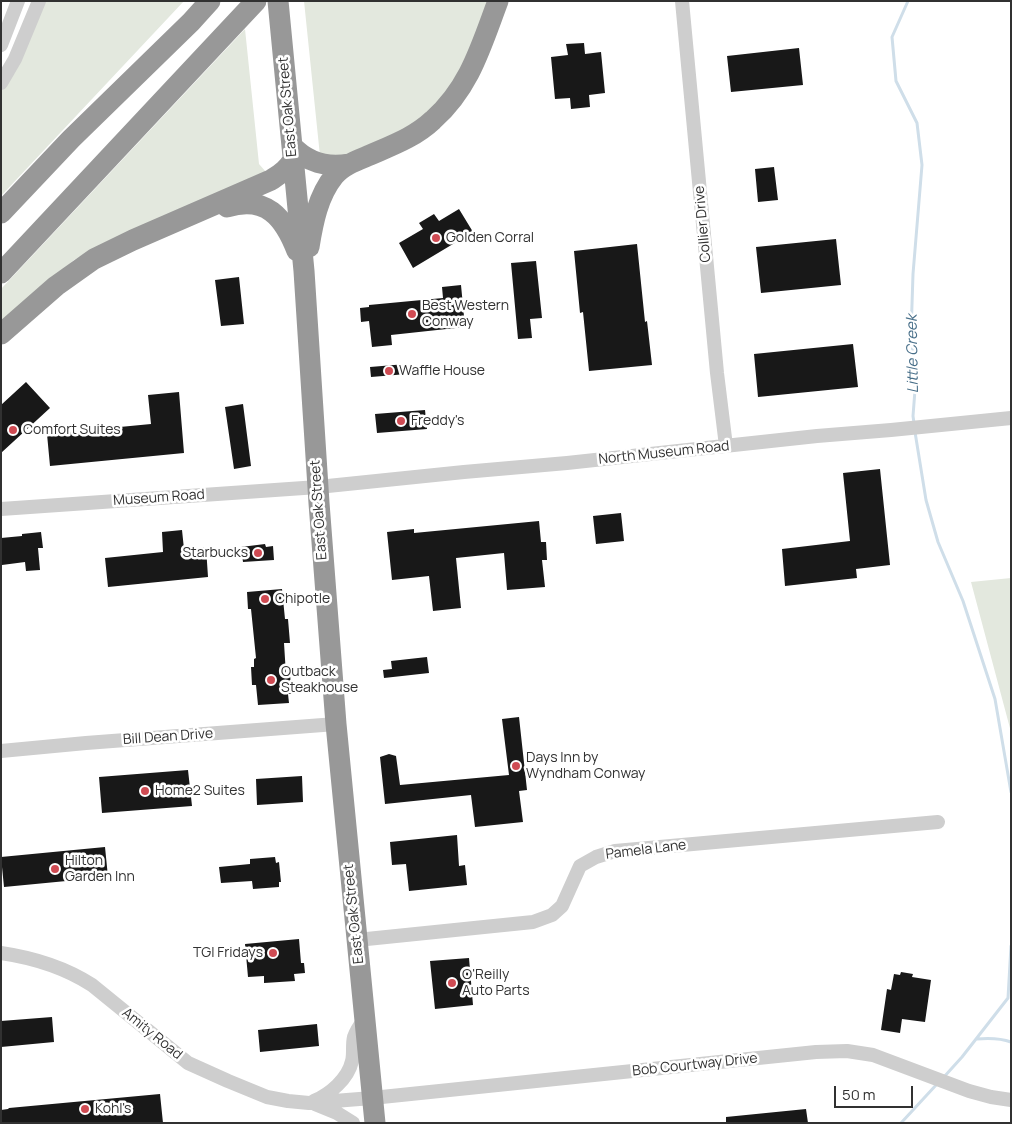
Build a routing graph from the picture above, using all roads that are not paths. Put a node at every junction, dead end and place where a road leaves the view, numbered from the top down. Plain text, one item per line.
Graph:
1 (18, 1) edge
2 (39, 1) edge
3 (210, 1) edge
4 (256, 1) edge
5 (278, 1) edge
6 (498, 1) edge
7 (682, 1) edge
8 (1, 45) edge
9 (1, 82) edge
10 (292, 153) junction
11 (350, 164) junction
12 (1, 213) edge
13 (179, 221) junction
14 (304, 272) junction
15 (1, 273) edge
16 (1, 334) edge
17 (1011, 418) edge
18 (726, 446) junction
19 (318, 487) junction
20 (1, 509) edge
21 (336, 724) junction
22 (1, 751) edge
23 (938, 822) dead end
24 (357, 940) junction
25 (1, 953) edge
26 (364, 1019) junction
27 (372, 1098) junction
28 (1011, 1100) edge
29 (310, 1103) junction
30 (353, 1123) edge
31 (375, 1123) edge

1 - 8 street
2 - 9 street
3 - 12 highway
4 - 15 highway
5 - 10 highway, East Oak Street
6 - 11 highway
7 - 18 street, Collier Drive
10 - 11 highway
10 - 13 highway
10 - 14 highway, East Oak Street
11 - 14 highway
13 - 14 highway
13 - 16 highway
14 - 19 highway, East Oak Street
17 - 18 street, North Museum Road
18 - 19 street, North Museum Road
19 - 20 street, Museum Road
19 - 21 highway, East Oak Street
21 - 22 street, Bill Dean Drive
21 - 24 highway, East Oak Street
23 - 24 street, Pamela Lane
24 - 26 highway, East Oak Street
25 - 29 street, Amity Road
26 - 27 highway, East Oak Street
26 - 29 street, East Oak Street
27 - 28 street, Bob Courtway Drive
27 - 29 street, Amity Road
27 - 31 highway, East Oak Street
29 - 30 street, Amity Road

